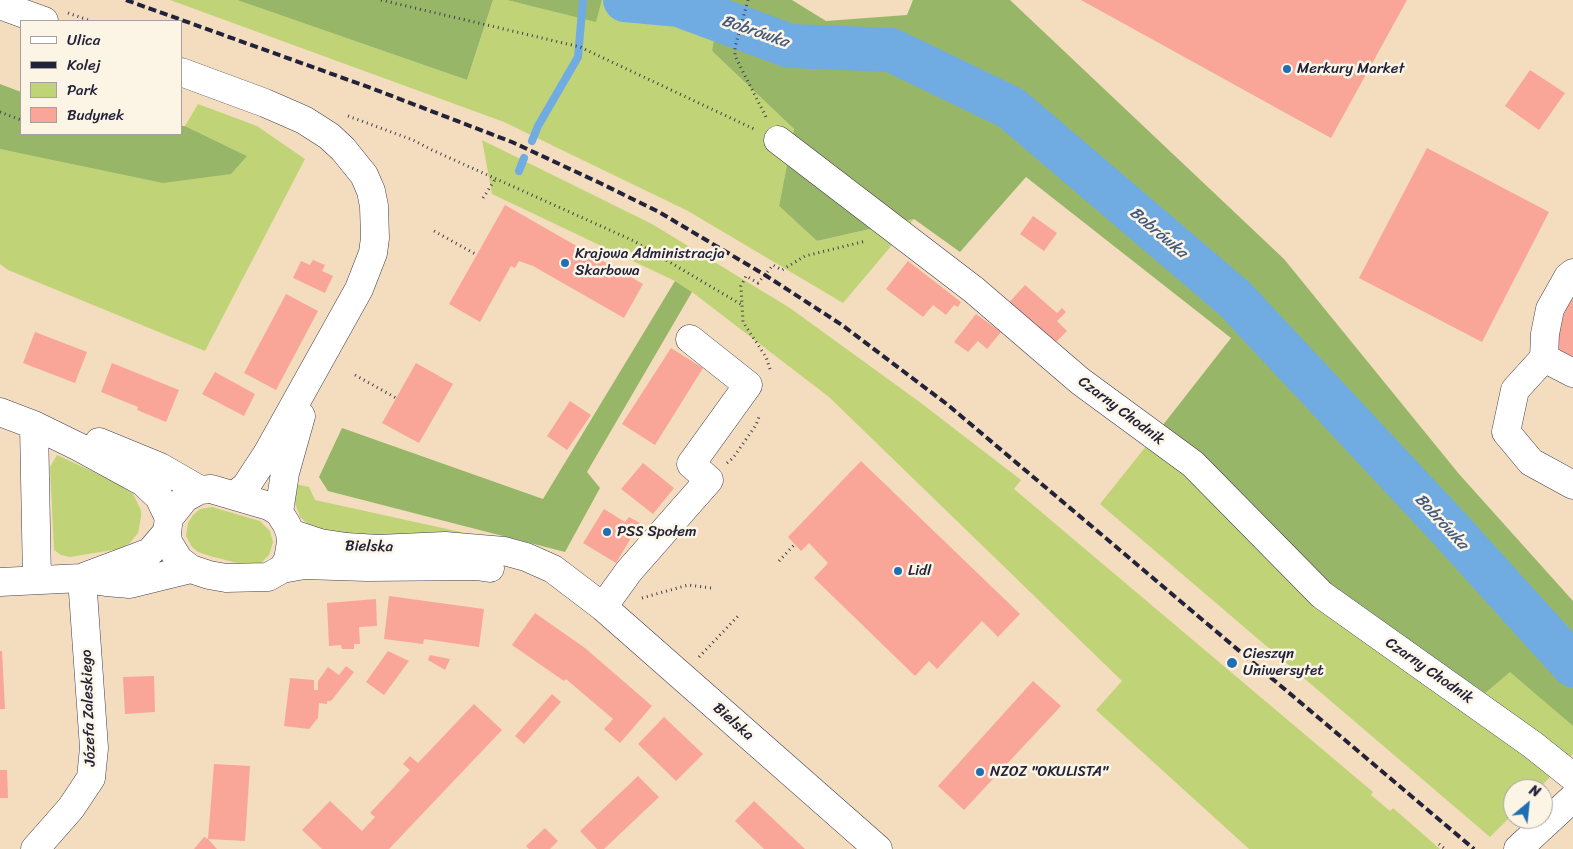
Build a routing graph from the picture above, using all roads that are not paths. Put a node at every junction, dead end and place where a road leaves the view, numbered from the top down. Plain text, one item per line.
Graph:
1 (0, 5) edge
2 (41, 20) edge
3 (182, 72) edge
4 (778, 140) road end
5 (1573, 273) edge
6 (690, 339) dead end
7 (1544, 358) junction
8 (314, 369) junction
9 (1573, 373) edge
10 (0, 412) edge
11 (34, 425) junction
12 (1573, 486) edge
13 (200, 490) junction
14 (235, 495) junction
15 (285, 522) junction
16 (168, 525) junction
17 (191, 569) junction
18 (282, 569) junction
19 (82, 578) junction
20 (37, 580) junction
21 (0, 582) edge
22 (595, 602) junction
23 (1573, 777) edge
24 (1573, 798) edge
25 (36, 849) edge
26 (878, 849) edge
27 (1518, 849) edge

1 - 2 street
3 - 8 street
4 - 23 street, Czarny Chodnik
5 - 7 street
6 - 22 street
7 - 9 street
7 - 12 street
8 - 14 street
8 - 15 street
10 - 11 street
11 - 13 street
11 - 16 street
11 - 20 street
13 - 14 street
13 - 16 street
14 - 15 street
15 - 18 street
15 - 22 street, Bielska
16 - 17 street
16 - 19 street
17 - 18 street
17 - 19 street
18 - 22 street, Bielska
19 - 20 street
19 - 25 street, Józefa Zaleskiego
20 - 21 street
22 - 26 street, Bielska
24 - 27 street

